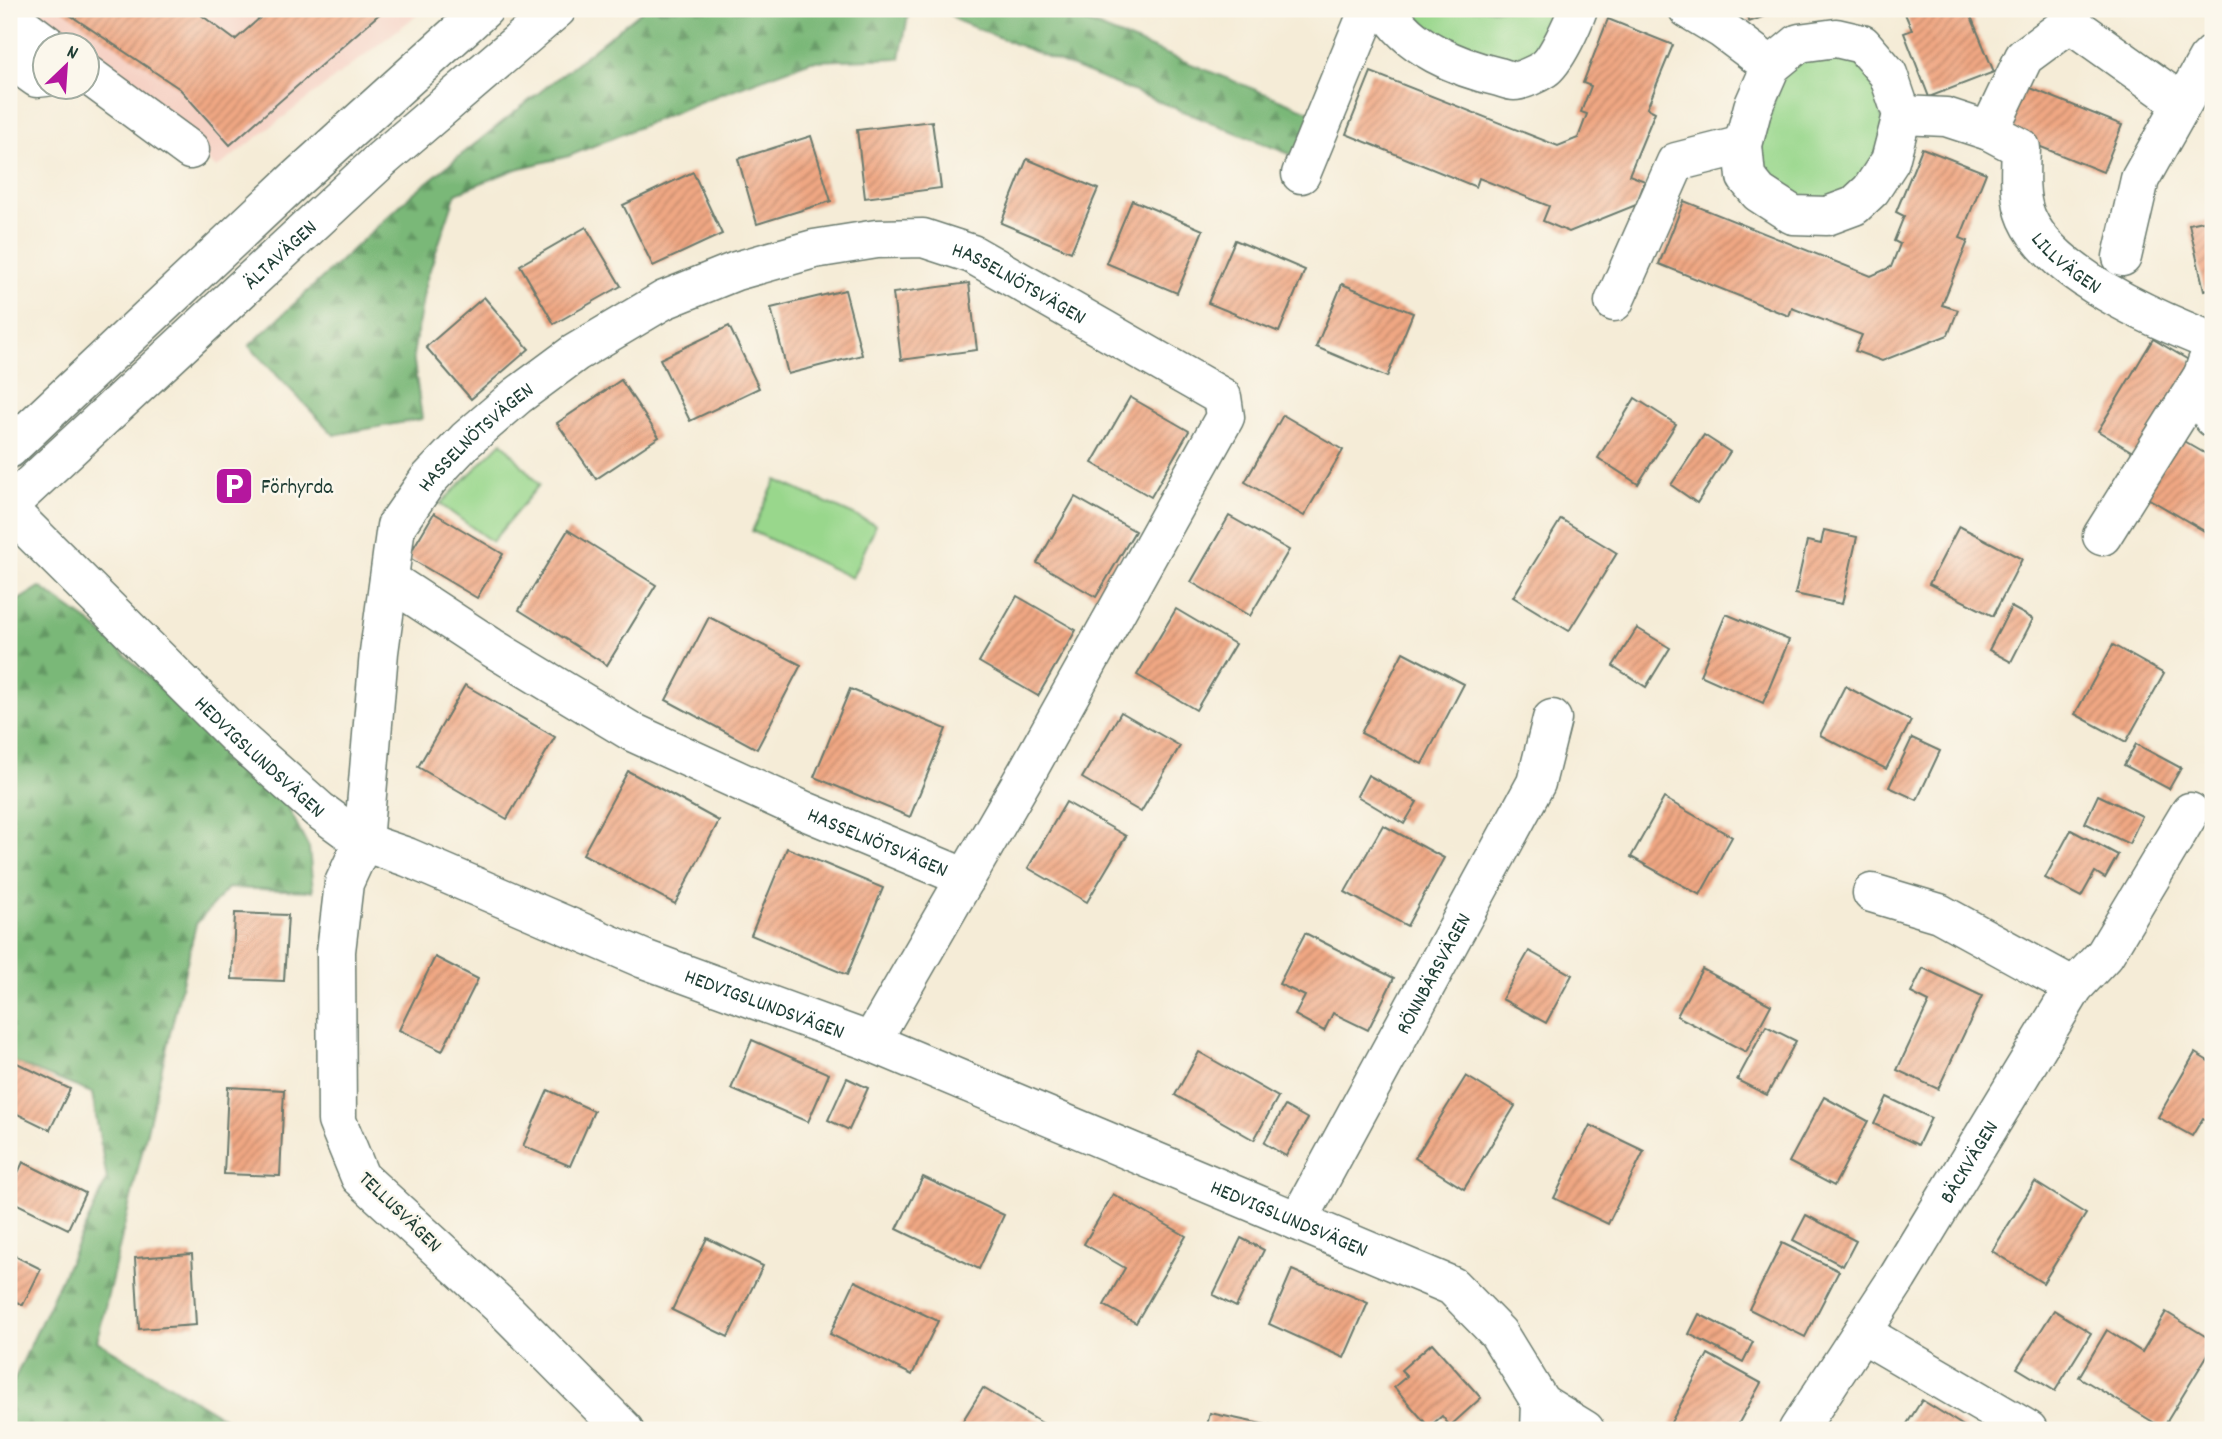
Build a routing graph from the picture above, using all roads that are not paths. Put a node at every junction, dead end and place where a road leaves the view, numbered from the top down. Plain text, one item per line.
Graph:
1 (484, 9) edge
2 (557, 9) edge
3 (1369, 9) edge
4 (1387, 9) edge
5 (1578, 9) edge
6 (1688, 9) edge
7 (9, 16) edge
8 (32, 33) edge
9 (2213, 54) edge
10 (9, 58) edge
11 (1771, 66) junction
12 (32, 74) edge
13 (102, 85) edge
14 (2182, 103) junction
15 (1902, 115) junction
16 (1989, 131) junction
17 (1743, 145) junction
18 (190, 150) dead end
19 (1301, 174) dead end
20 (2122, 257) dead end
21 (1614, 302) dead end
22 (2210, 354) edge
23 (2213, 418) edge
24 (9, 449) edge
25 (9, 507) edge
26 (2102, 536) dead end
27 (389, 580) junction
28 (1552, 719) dead end
29 (2190, 812) dead end
30 (363, 842) junction
31 (966, 878) junction
32 (1872, 892) dead end
33 (2074, 987) junction
34 (871, 1042) junction
35 (1298, 1221) junction
36 (1862, 1333) junction
37 (1541, 1417) edge
38 (624, 1430) edge
39 (1585, 1430) edge
40 (1798, 1430) edge
41 (2028, 1430) edge

1 - 24 street, ÄLTAVÄGEN
2 - 25 street, ÄLTAVÄGEN
3 - 19 street
4 - 5 street
6 - 11 street
7 - 8 street
9 - 14 street, LILLVÄGEN
10 - 12 street
11 - 15 street
11 - 17 street
13 - 18 street
14 - 16 street
14 - 20 street, LILLVÄGEN
15 - 16 street, LILLVÄGEN
15 - 17 street
16 - 22 street, LILLVÄGEN
17 - 21 street
22 - 23 street
22 - 26 street
25 - 30 street, HEDVIGSLUNDSVÄGEN
27 - 30 street, HASSELNÖTSVÄGEN
27 - 31 street, HASSELNÖTSVÄGEN
27 - 31 street, HASSELNÖTSVÄGEN
28 - 35 street, RÖNNBÄRSVÄGEN
29 - 33 street, BÄCKVÄGEN
30 - 34 street, HEDVIGSLUNDSVÄGEN
30 - 38 street, TELLUSVÄGEN
31 - 34 street, HASSELNÖTSVÄGEN
32 - 33 street
33 - 36 street, BÄCKVÄGEN
34 - 35 street, HEDVIGSLUNDSVÄGEN
35 - 37 street, HEDVIGSLUNDSVÄGEN
36 - 40 street, BÄCKVÄGEN
36 - 41 street
37 - 39 street

